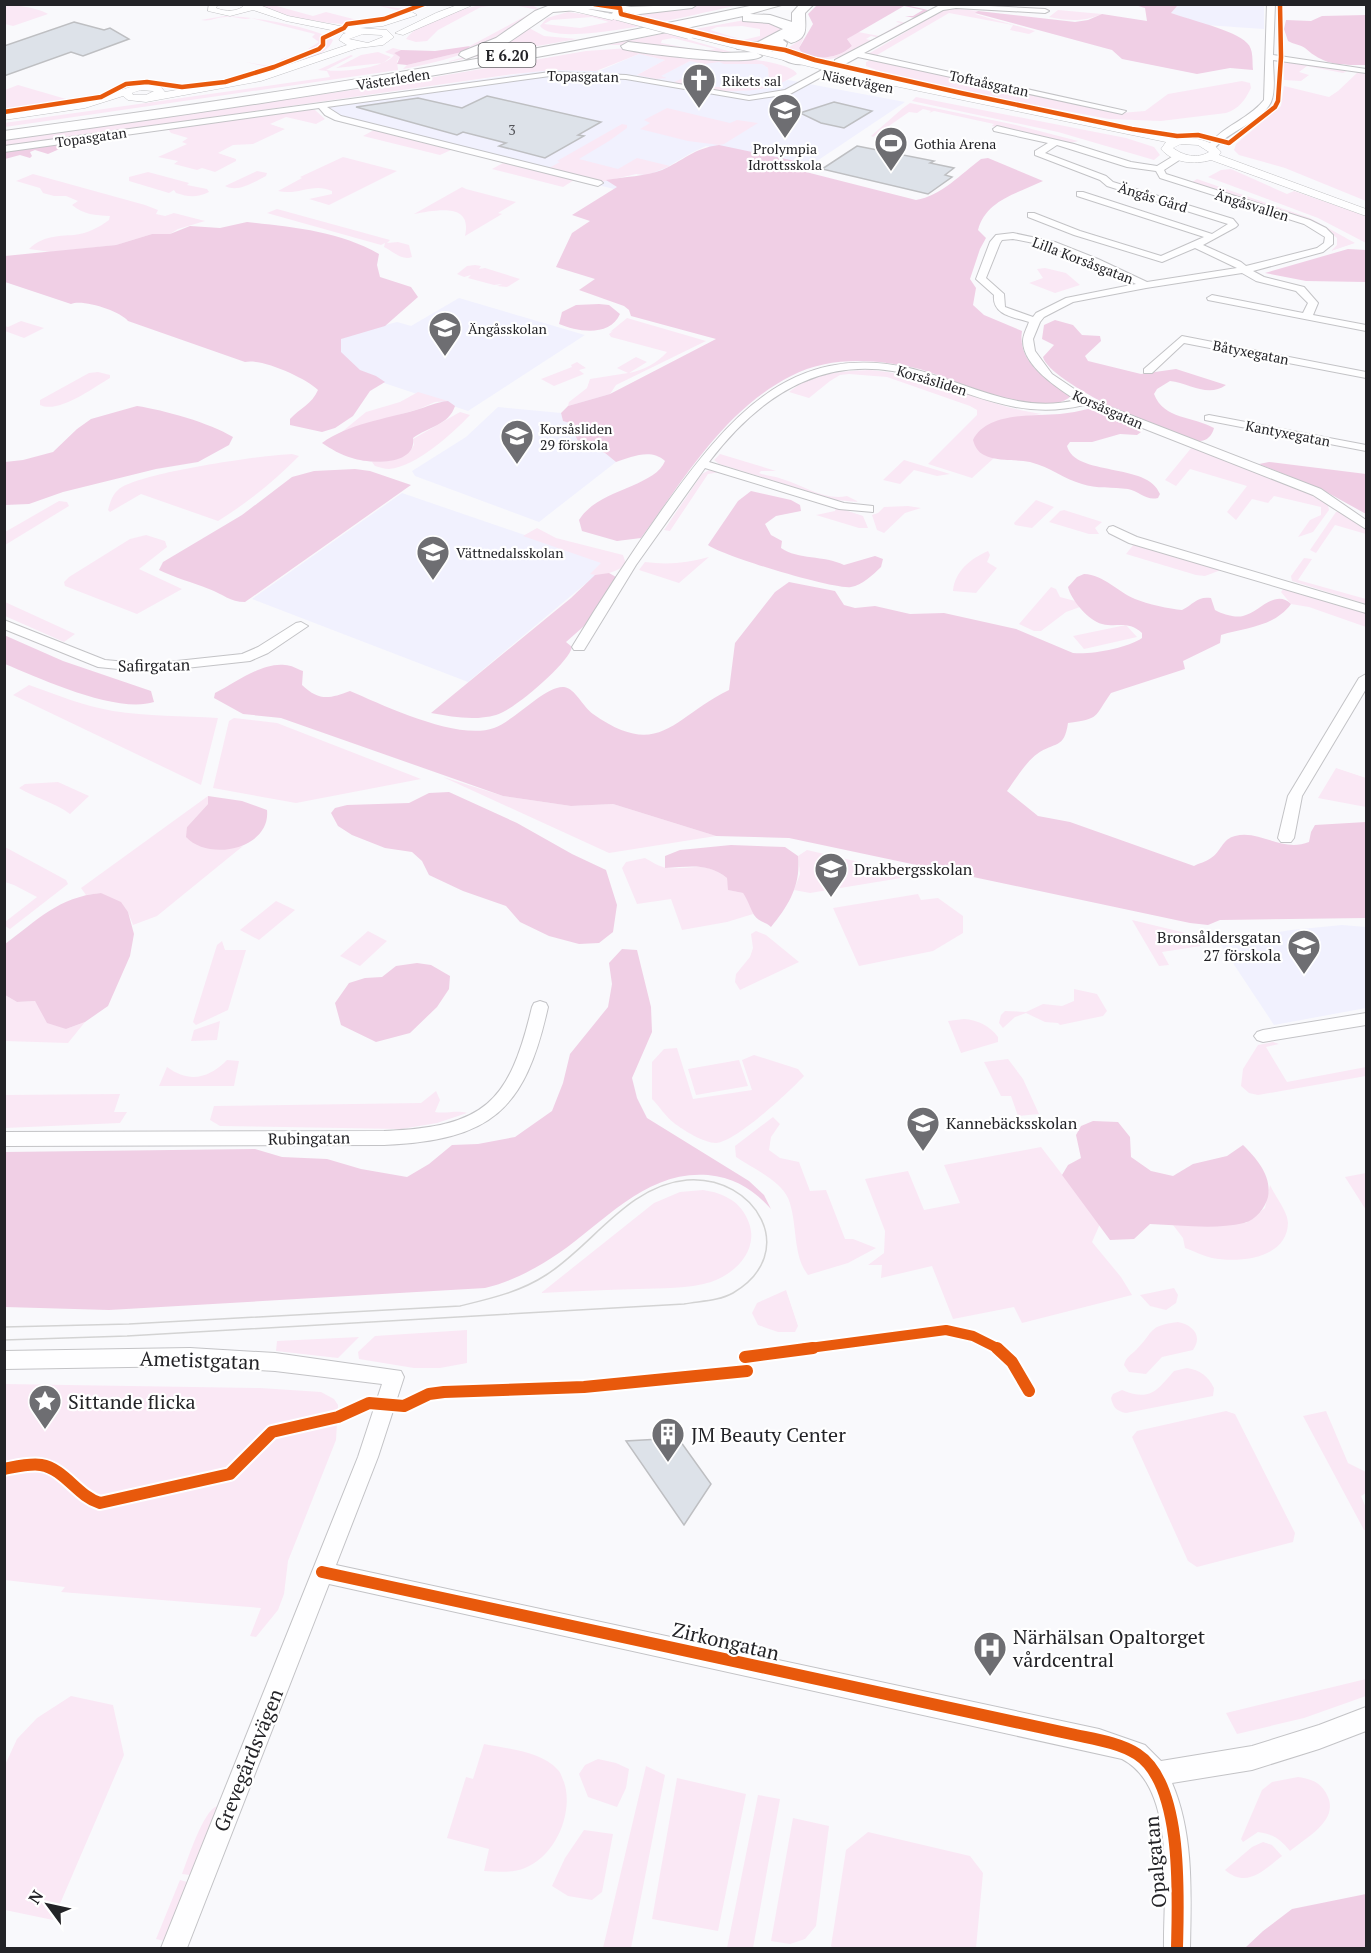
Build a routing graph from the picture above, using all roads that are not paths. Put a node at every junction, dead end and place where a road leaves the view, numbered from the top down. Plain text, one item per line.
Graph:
1 (250, 4) edge
2 (255, 4) edge
3 (318, 4) edge
4 (332, 4) edge
5 (437, 4) edge
6 (471, 4) edge
7 (692, 4) edge
8 (753, 4) edge
9 (779, 4) edge
10 (808, 4) edge
11 (1271, 4) edge
12 (211, 5) edge
13 (548, 6) edge
14 (584, 7) edge
15 (1045, 11) dead end
16 (231, 13) junction
17 (412, 15) junction
18 (275, 17) junction
19 (292, 19) junction
20 (366, 31) junction
21 (539, 32) dead end
22 (624, 32) junction
23 (651, 32) junction
24 (556, 36) dead end
25 (690, 36) junction
26 (389, 39) junction
27 (342, 41) junction
28 (780, 44) junction
29 (357, 45) junction
30 (581, 46) junction
31 (742, 46) junction
32 (757, 53) junction
33 (857, 54) junction
34 (1271, 57) junction
35 (798, 61) junction
36 (298, 66) junction
37 (821, 70) junction
38 (1366, 71) edge
39 (389, 75) junction
40 (321, 105) junction
41 (1122, 111) dead end
42 (4, 117) edge
43 (997, 129) dead end
44 (4, 131) edge
45 (1227, 131) junction
46 (4, 136) edge
47 (1186, 141) junction
48 (1056, 142) junction
49 (4, 149) edge
50 (1167, 149) junction
51 (1211, 152) junction
52 (1178, 157) junction
53 (1159, 169) junction
54 (598, 183) dead end
55 (1080, 194) dead end
56 (1366, 213) edge
57 (1031, 215) dead end
58 (1213, 237) junction
59 (1196, 245) junction
60 (1244, 270) junction
61 (1146, 285) junction
62 (1212, 298) dead end
63 (1307, 316) junction
64 (1035, 321) junction
65 (1366, 328) edge
66 (1148, 371) dead end
67 (1366, 375) edge
68 (1086, 401) junction
69 (1209, 418) dead end
70 (1366, 448) edge
71 (702, 463) junction
72 (869, 508) dead end
73 (1366, 525) edge
74 (1113, 530) dead end
75 (1366, 609) edge
76 (4, 624) edge
77 (301, 626) dead end
78 (579, 647) dead end
79 (1366, 678) edge
80 (1286, 838) dead end
81 (540, 1007) dead end
82 (1366, 1019) edge
83 (1263, 1036) dead end
84 (4, 1139) edge
85 (4, 1360) edge
86 (322, 1572) junction
87 (1366, 1719) edge
88 (1155, 1774) junction
89 (174, 1948) edge
90 (1178, 1948) edge

1 - 16 street
1 - 18 street
2 - 18 street
3 - 4 street
5 - 17 street
6 - 26 street
7 - 14 highway
8 - 22 highway, Västerleden / E 6.20
9 - 23 highway, Västerleden / E 6.20
10 - 28 highway
11 - 34 street
12 - 16 street
13 - 14 highway
13 - 39 highway
14 - 21 highway
14 - 25 street, Näsetvägen, bridge
15 - 33 street
16 - 18 street
17 - 19 street
17 - 20 street
18 - 19 street
18 - 27 street
19 - 20 street
20 - 26 street
20 - 27 street
22 - 24 highway
22 - 39 highway, Västerleden / E 6.20
23 - 30 highway, Västerleden / E 6.20
23 - 31 highway
25 - 31 street, Näsetvägen
25 - 32 highway
26 - 29 street
27 - 29 street
27 - 36 street
28 - 32 highway
28 - 35 highway
29 - 36 street
30 - 32 highway
30 - 46 highway, Västerleden / E 6.20
31 - 32 street, Näsetvägen
32 - 35 street, Näsetvägen
32 - 37 street, Näsetvägen
33 - 37 street
33 - 41 street, Toftaåsgatan
34 - 38 street
34 - 45 street
35 - 37 street, Näsetvägen
36 - 42 street
37 - 40 street, Topasgatan
37 - 47 street, Näsetvägen
37 - 50 street, Näsetvägen
39 - 44 highway, Västerleden / E 6.20
40 - 49 street, Topasgatan
40 - 54 street
43 - 48 street, Ängåsvallen
45 - 47 street
45 - 51 street
47 - 50 street
47 - 51 street, Näsetvägen
48 - 53 street, Ängåsvallen
48 - 58 street, Ängås Gård
50 - 52 street, Näsetvägen
51 - 52 street
51 - 56 street
52 - 53 street
53 - 60 street, Ängåsvallen
55 - 58 street, Ängås Gård
57 - 59 street, Ängås Gård
58 - 59 street, Ängås Gård
59 - 60 street
60 - 61 street
60 - 63 street
61 - 64 street
61 - 64 street, Lilla Korsåsgatan
62 - 63 street
63 - 65 street
64 - 68 street, Korsåsgatan
66 - 67 street, Båtyxegatan
68 - 71 street, Korsåsliden
68 - 73 street, Korsåsgatan
69 - 70 street, Kantyxegatan
71 - 72 street
71 - 78 street, Korsåsliden
74 - 75 street
76 - 77 street, Safirgatan
79 - 80 street
81 - 84 street, Rubingatan
82 - 83 street
85 - 86 street, Ametistgatan
86 - 88 street, Zirkongatan
86 - 89 street, Grevegårdsvägen
87 - 88 street
88 - 90 street, Opalgatan

